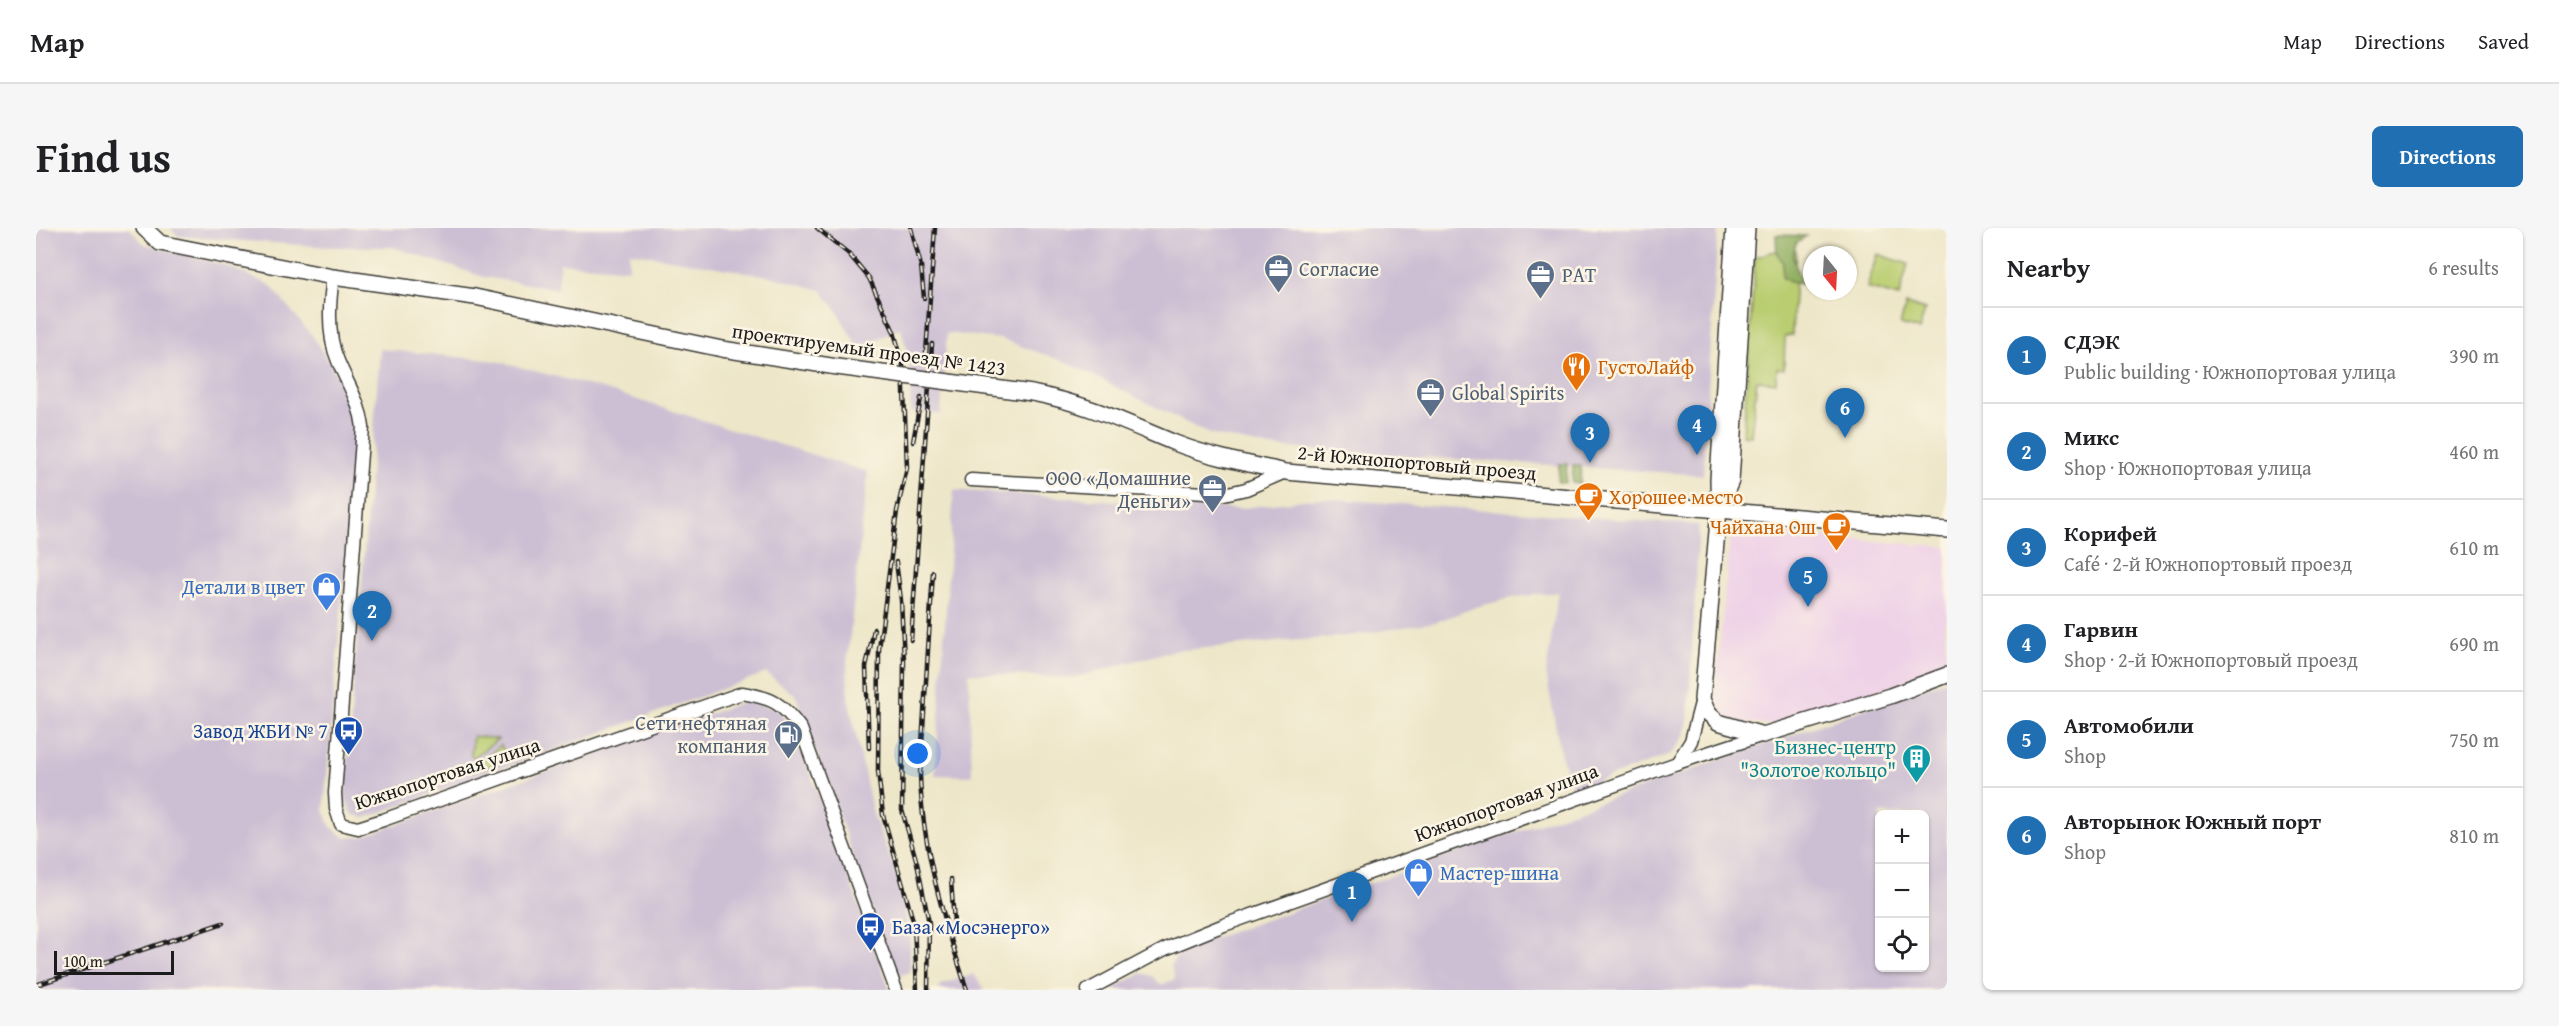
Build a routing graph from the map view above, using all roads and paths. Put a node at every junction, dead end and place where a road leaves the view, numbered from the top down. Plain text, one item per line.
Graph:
1 (144, 228) edge
2 (1734, 228) edge
3 (1746, 228) edge
4 (333, 277) junction
5 (1726, 461) junction
6 (1286, 472) junction
7 (971, 480) dead end
8 (1719, 510) junction
9 (1947, 530) edge
10 (1947, 675) edge
11 (1702, 699) junction
12 (1763, 735) junction
13 (1677, 763) junction
14 (896, 990) edge
15 (1088, 990) edge

1 - 4 main road
2 - 5 main road
3 - 5 main road
4 - 6 main road, проектируемый проезд № 1423, bridge
4 - 14 street, Южнопортовая улица
5 - 8 main road
6 - 7 street, 2-й Южнопортовый проезд
6 - 8 main road, 2-й Южнопортовый проезд
8 - 9 main road, 2-й Южнопортовый проезд
8 - 11 main road
10 - 12 main road, Южнопортовая улица
11 - 12 main road
11 - 13 street
12 - 13 street, Южнопортовая улица
13 - 15 street, Южнопортовая улица

